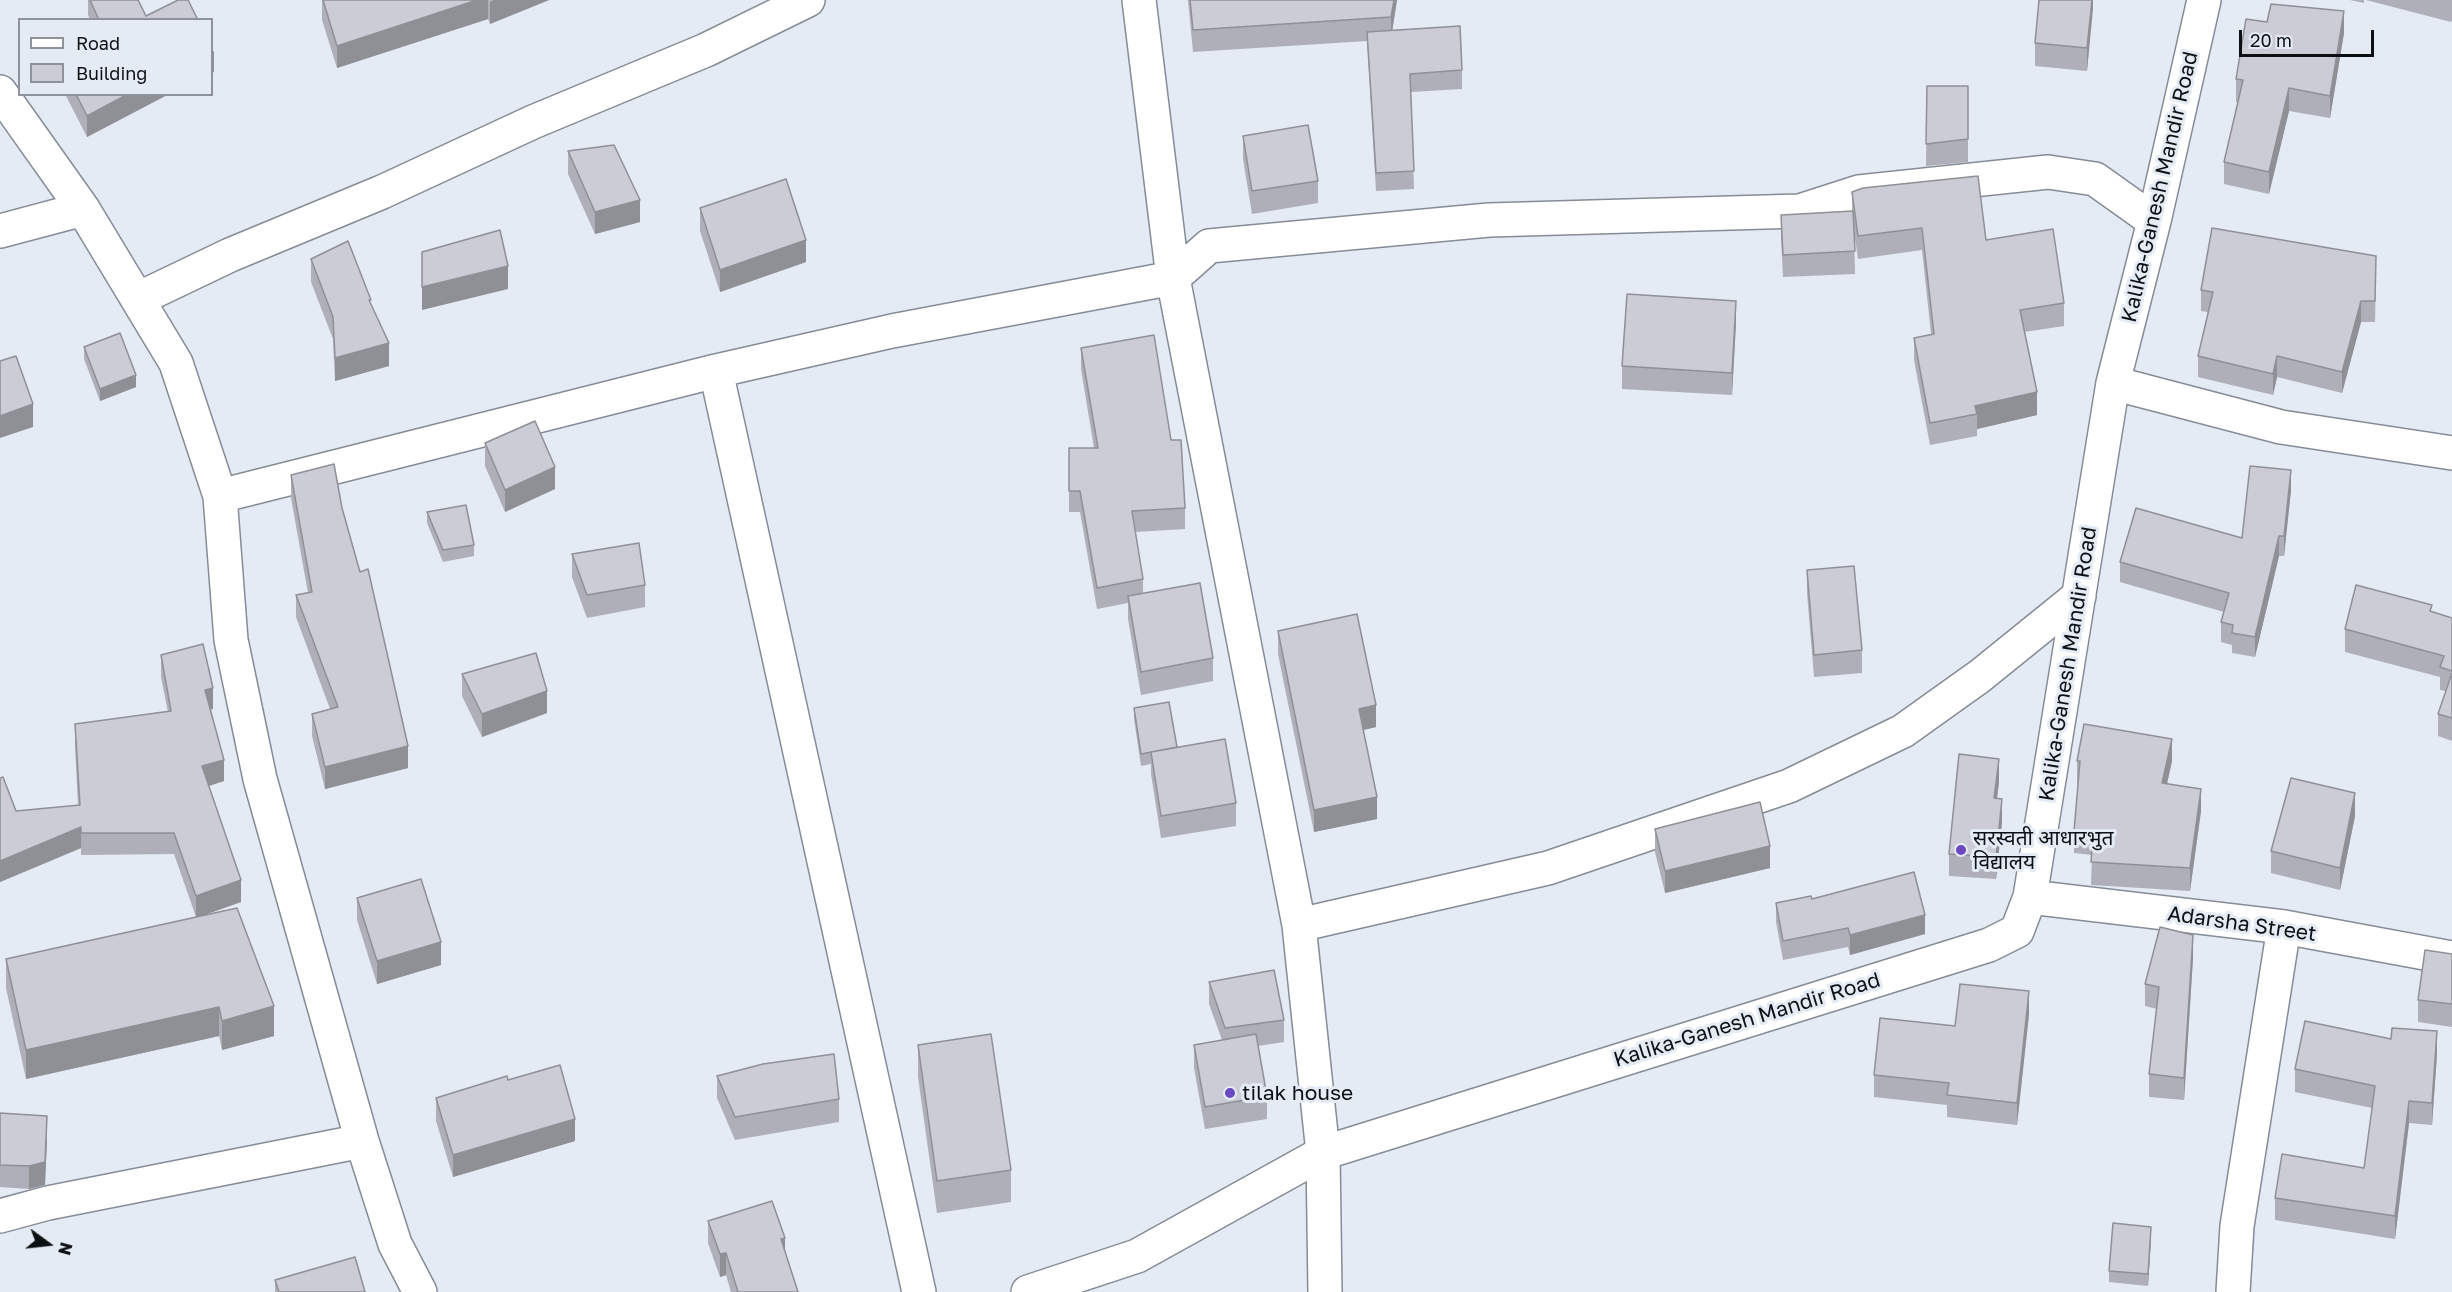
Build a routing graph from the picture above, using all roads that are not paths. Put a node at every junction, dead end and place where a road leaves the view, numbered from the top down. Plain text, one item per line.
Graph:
1 (808, 0) edge
2 (1139, 0) edge
3 (2204, 0) edge
4 (0, 92) edge
5 (83, 209) junction
6 (2154, 221) junction
7 (0, 231) edge
8 (1173, 278) junction
9 (138, 299) junction
10 (716, 370) junction
11 (2113, 383) junction
12 (2452, 453) edge
13 (220, 496) junction
14 (2079, 596) junction
15 (2030, 897) junction
16 (1299, 925) junction
17 (2284, 927) junction
18 (2452, 958) edge
19 (362, 1141) junction
20 (1323, 1153) junction
21 (0, 1216) edge
22 (420, 1292) edge
23 (919, 1292) edge
24 (1028, 1292) edge
25 (1325, 1292) edge
26 (2233, 1292) edge

1 - 9 street
2 - 8 street
3 - 6 street, Kalika-Ganesh Mandir Road
4 - 5 street
5 - 7 street
5 - 9 street
6 - 8 street
6 - 11 street, Kalika-Ganesh Mandir Road
8 - 10 street
8 - 16 street
9 - 13 street
10 - 13 street
10 - 23 street
11 - 12 street
11 - 14 street, Kalika-Ganesh Mandir Road
13 - 19 street
14 - 15 street, Kalika-Ganesh Mandir Road
14 - 16 street
15 - 17 street, Adarsha Street
15 - 20 street, Kalika-Ganesh Mandir Road
16 - 20 street
17 - 18 street, Adarsha Street
17 - 26 street
19 - 21 street
19 - 22 street
20 - 24 street, Kalika-Ganesh Mandir Road
20 - 25 street

